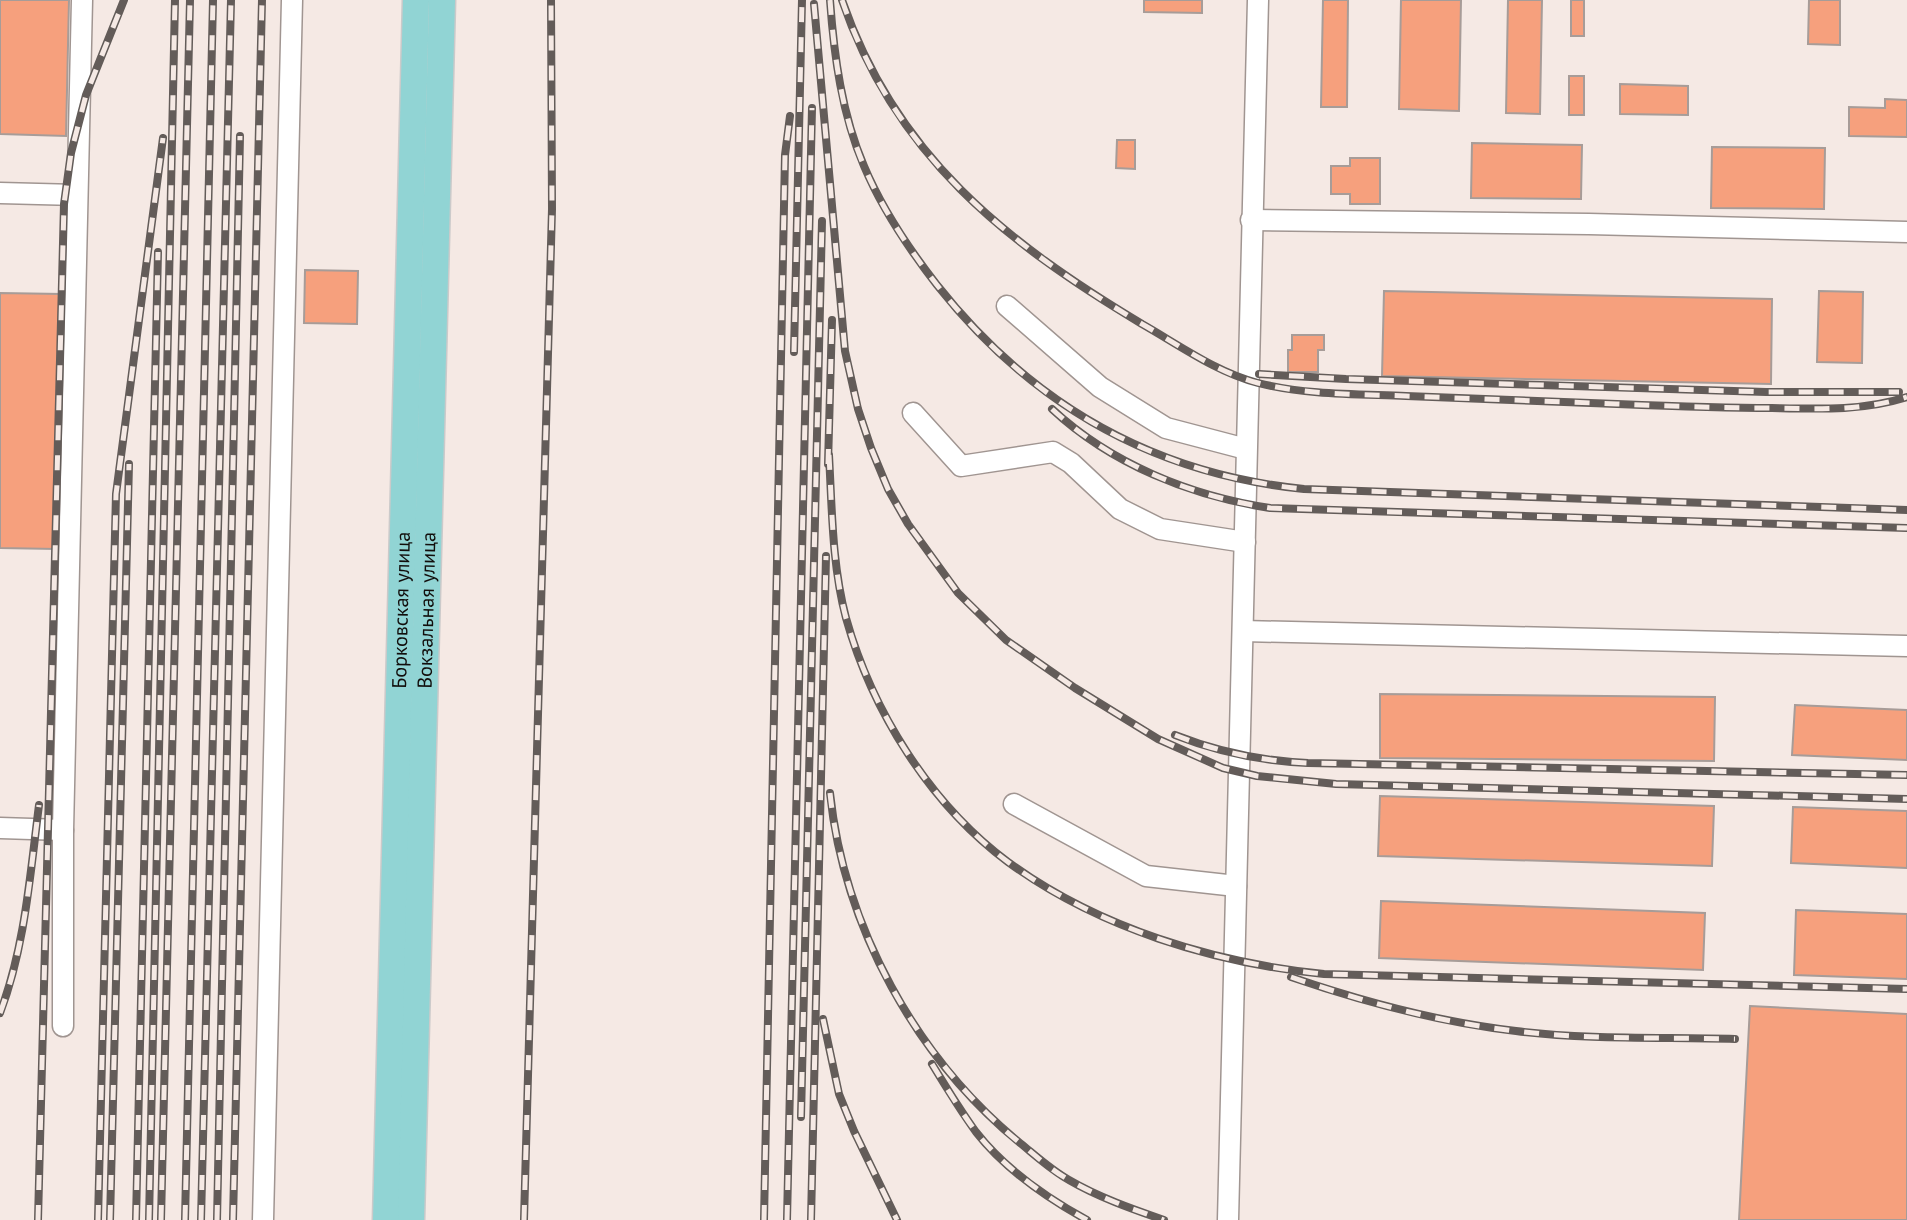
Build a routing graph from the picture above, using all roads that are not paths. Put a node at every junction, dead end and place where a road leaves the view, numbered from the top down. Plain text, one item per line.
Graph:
1 (82, 0) edge
2 (292, 0) edge
3 (416, 0) edge
4 (442, 0) edge
5 (1258, 0) edge
6 (0, 193) edge
7 (77, 195) junction
8 (1251, 220) junction
9 (1907, 232) edge
10 (1007, 306) dead end
11 (913, 413) dead end
12 (1246, 449) junction
13 (1245, 542) junction
14 (1243, 631) junction
15 (1907, 646) edge
16 (1014, 804) dead end
17 (0, 828) edge
18 (63, 830) junction
19 (1236, 886) junction
20 (63, 1026) dead end
21 (263, 1220) edge
22 (386, 1220) edge
23 (411, 1220) edge
24 (1228, 1220) edge

1 - 7 lane
2 - 21 lane
3 - 22 main road, Борковская улица
4 - 23 main road, Вокзальная улица
5 - 8 lane
6 - 7 lane
7 - 18 lane
8 - 9 lane
8 - 12 lane
10 - 12 lane
11 - 13 lane
12 - 13 lane
13 - 14 lane
14 - 15 lane
14 - 19 lane
16 - 19 lane
17 - 18 lane
18 - 20 lane
19 - 24 lane

